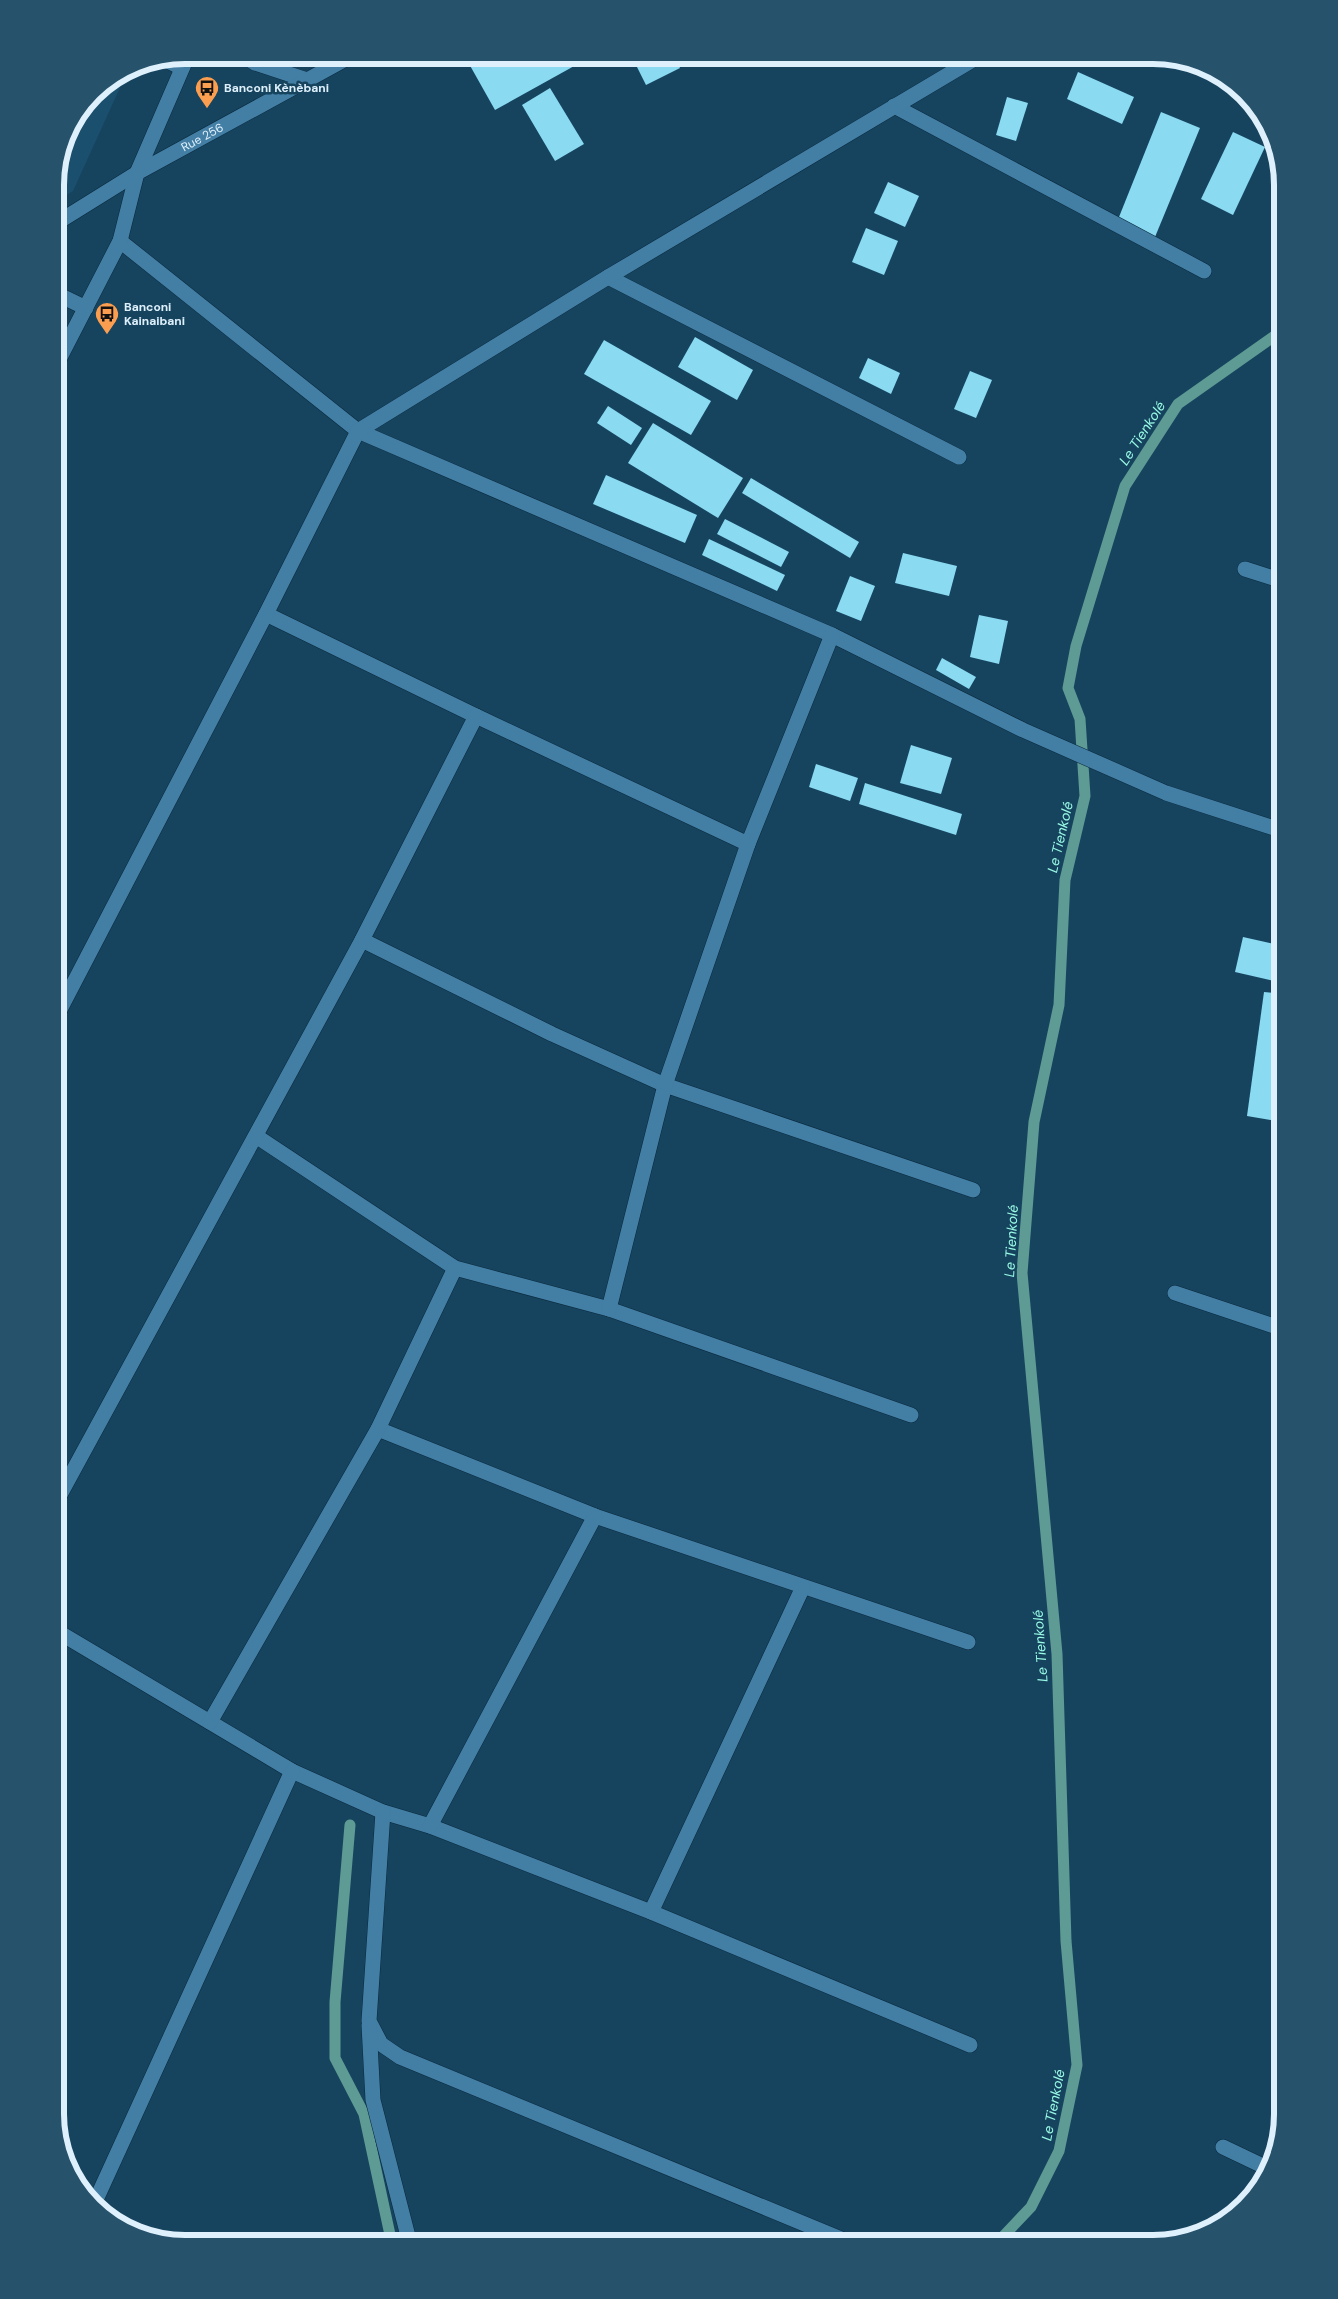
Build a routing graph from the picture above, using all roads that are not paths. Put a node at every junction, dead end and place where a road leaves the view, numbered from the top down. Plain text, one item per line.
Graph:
1 (184, 64) edge
2 (258, 64) edge
3 (336, 64) edge
4 (955, 64) edge
5 (965, 64) edge
6 (958, 68) junction
7 (307, 80) junction
8 (894, 106) junction
9 (137, 172) junction
10 (64, 218) edge
11 (120, 241) junction
12 (1204, 271) dead end
13 (608, 277) junction
14 (64, 297) edge
15 (86, 308) junction
16 (64, 350) edge
17 (358, 431) junction
18 (958, 457) dead end
19 (1245, 569) dead end
20 (1274, 578) edge
21 (266, 614) junction
22 (832, 635) junction
23 (476, 716) junction
24 (1274, 829) edge
25 (748, 844) junction
26 (362, 940) junction
27 (64, 1002) edge
28 (665, 1085) junction
29 (256, 1136) junction
30 (973, 1190) dead end
31 (455, 1268) junction
32 (1175, 1293) dead end
33 (609, 1309) junction
34 (1274, 1326) edge
35 (911, 1416) dead end
36 (378, 1429) junction
37 (64, 1488) edge
38 (595, 1516) junction
39 (803, 1587) junction
40 (64, 1635) edge
41 (968, 1642) dead end
42 (210, 1722) junction
43 (292, 1771) junction
44 (383, 1812) junction
45 (430, 1826) junction
46 (651, 1912) junction
47 (369, 2021) junction
48 (970, 2045) dead end
49 (1223, 2147) dead end
50 (1263, 2166) edge
51 (97, 2197) edge
52 (408, 2235) edge
53 (831, 2235) edge

1 - 9 street
2 - 7 street
3 - 7 street, Rue 256
4 - 6 street
5 - 6 street
6 - 8 street
7 - 9 street, Rue 256
8 - 12 street
8 - 13 street
9 - 10 street, Rue 256
9 - 11 street
11 - 15 street
11 - 17 street
13 - 17 street
13 - 18 street
14 - 15 street
15 - 16 street
17 - 21 street
17 - 22 street
19 - 20 street
21 - 23 street
21 - 27 street
22 - 24 street
22 - 25 street
23 - 25 street
23 - 26 street
25 - 28 street
26 - 28 street
26 - 29 street
28 - 30 street
28 - 33 street
29 - 31 street
29 - 37 street
31 - 33 street
31 - 36 street
32 - 34 street
33 - 35 street
36 - 38 street
36 - 42 street
38 - 39 street
38 - 45 street
39 - 41 street
39 - 46 street
40 - 42 street
42 - 43 street
43 - 44 street
43 - 51 street
44 - 45 street
44 - 47 street
45 - 46 street
46 - 48 street
47 - 52 street
47 - 53 street
49 - 50 street

